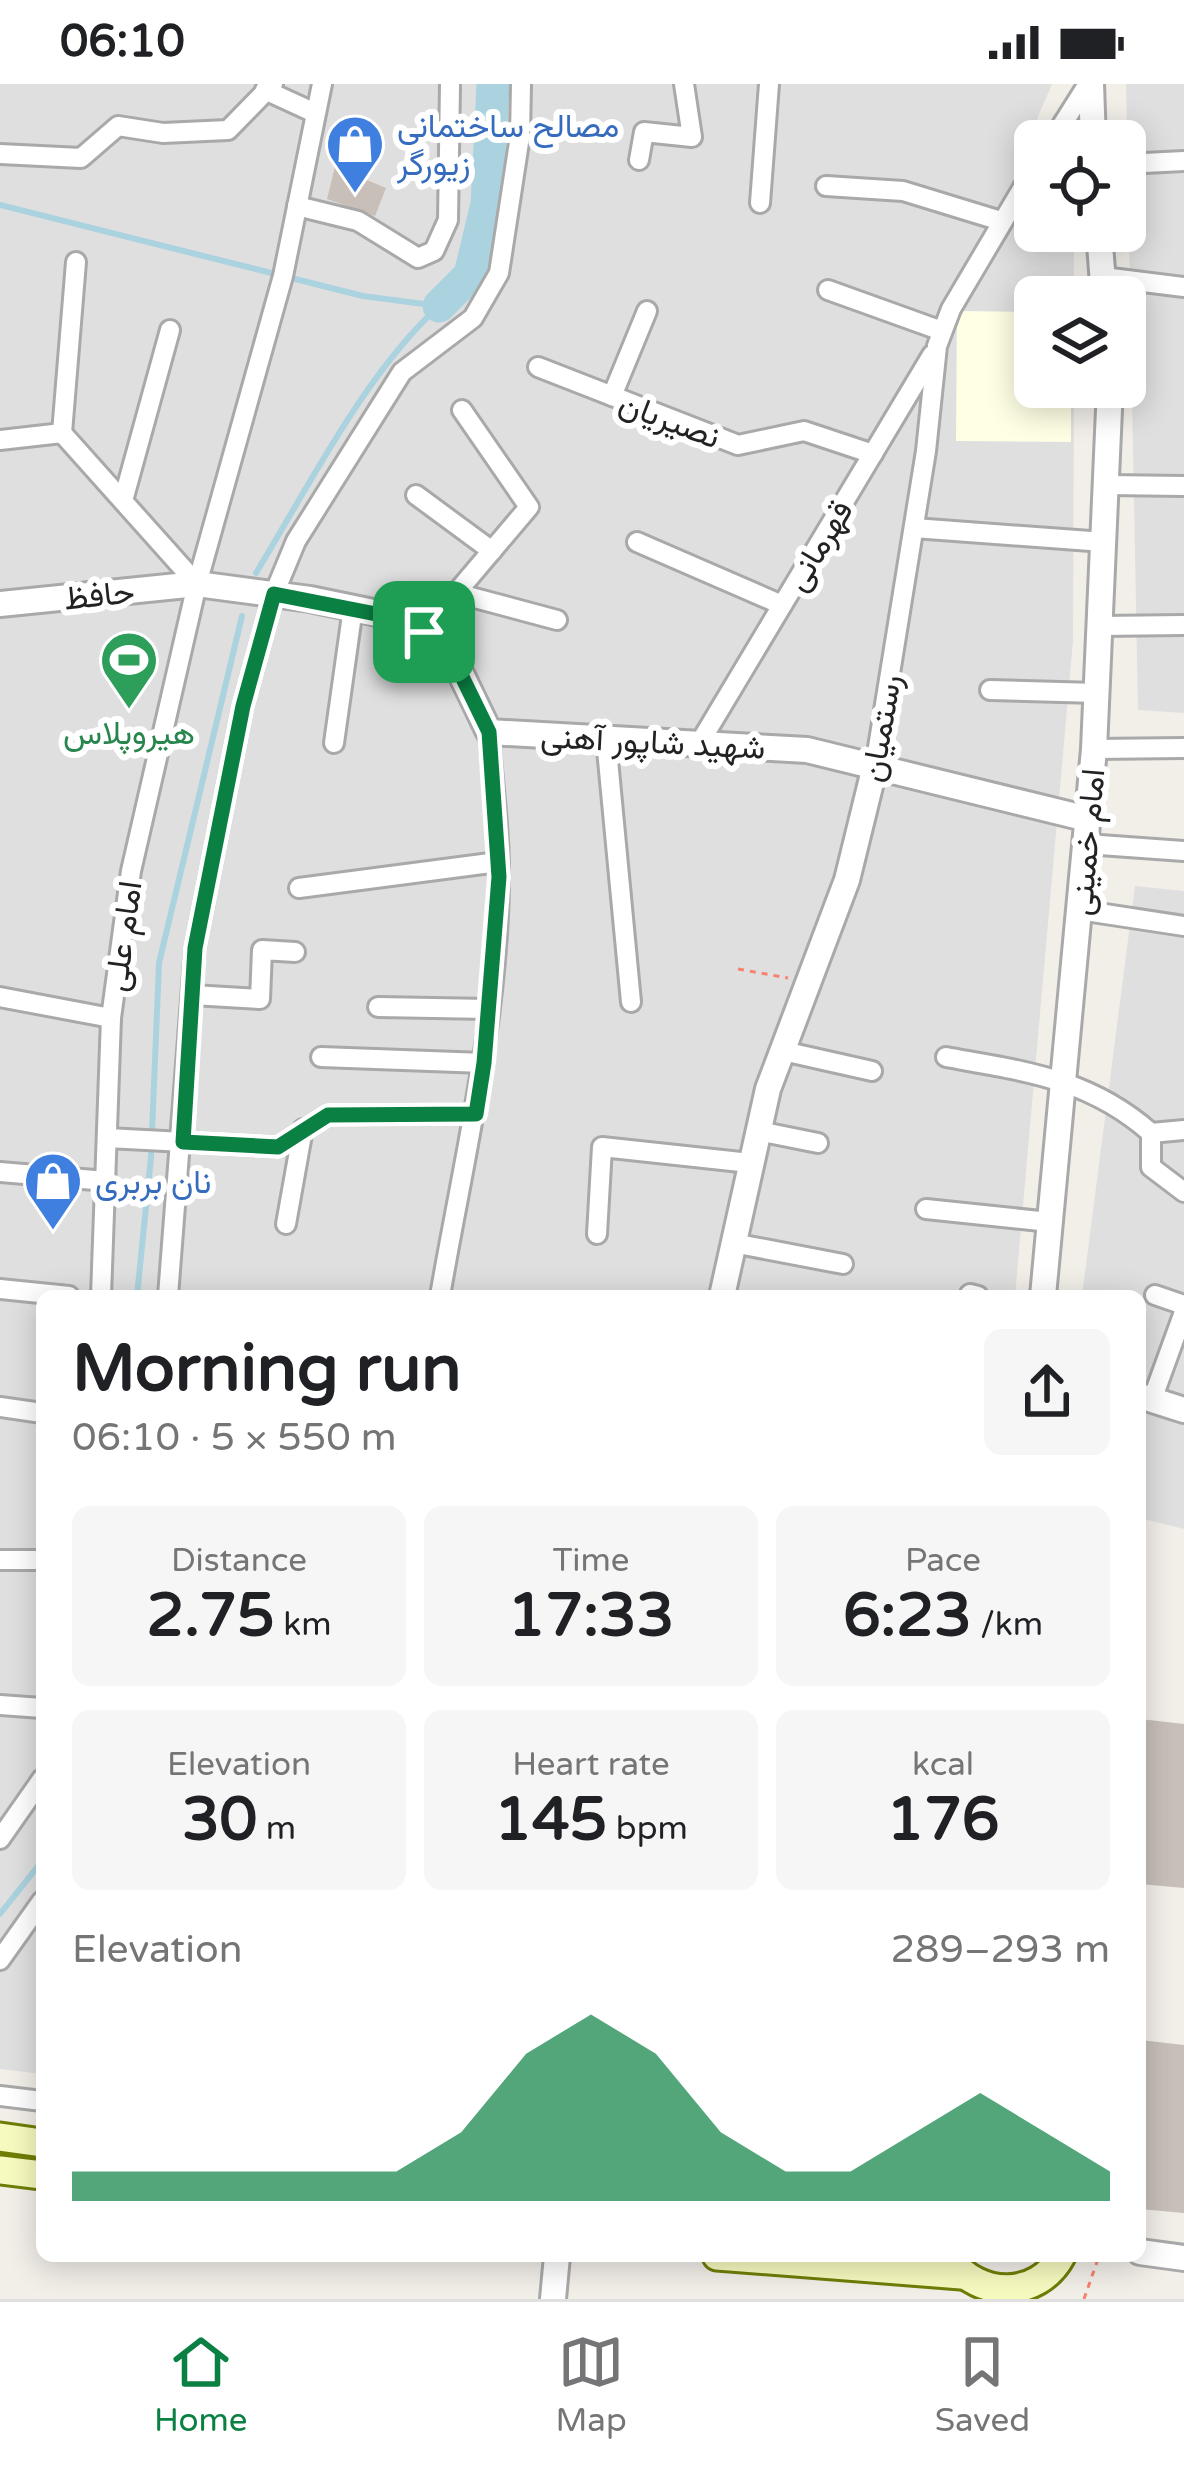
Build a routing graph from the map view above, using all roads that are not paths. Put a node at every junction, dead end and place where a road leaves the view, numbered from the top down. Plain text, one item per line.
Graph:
1 (322, 84) edge
2 (450, 84) edge
3 (521, 84) edge
4 (685, 84) edge
5 (769, 84) edge
6 (1089, 84) edge
7 (267, 86) edge
8 (315, 113) junction
9 (1066, 120) edge
10 (1092, 120) edge
11 (0, 154) edge
12 (639, 160) dead end
13 (1184, 161) edge
14 (1146, 163) edge
15 (826, 187) dead end
16 (1014, 200) edge
17 (760, 202) dead end
18 (297, 206) junction
19 (1001, 221) junction
20 (76, 262) dead end
21 (1146, 287) edge
22 (1184, 287) edge
23 (828, 290) dead end
24 (646, 310) dead end
25 (170, 330) dead end
26 (939, 338) junction
27 (538, 368) dead end
28 (612, 396) junction
29 (1109, 408) edge
30 (462, 410) dead end
31 (62, 433) junction
32 (0, 440) edge
33 (873, 454) junction
34 (1106, 485) junction
35 (1184, 486) edge
36 (416, 495) dead end
37 (124, 497) junction
38 (914, 528) junction
39 (638, 542) dead end
40 (1104, 542) junction
41 (492, 551) junction
42 (197, 584) junction
43 (456, 593) junction
44 (274, 594) junction
45 (0, 604) edge
46 (782, 605) junction
47 (353, 608) junction
48 (557, 620) dead end
49 (1100, 626) junction
50 (1184, 626) edge
51 (424, 632) junction
52 (990, 690) dead end
53 (1097, 693) junction
54 (489, 732) junction
55 (606, 739) junction
56 (334, 743) dead end
57 (699, 744) junction
58 (1184, 748) edge
59 (1094, 749) junction
60 (875, 766) junction
61 (1087, 832) junction
62 (1184, 851) edge
63 (498, 862) junction
64 (299, 888) dead end
65 (1079, 910) junction
66 (1184, 926) edge
67 (295, 952) dead end
68 (192, 995) junction
69 (0, 998) edge
70 (631, 1002) dead end
71 (378, 1007) dead end
72 (489, 1009) junction
73 (111, 1018) junction
74 (783, 1051) junction
75 (946, 1057) dead end
76 (322, 1058) dead end
77 (484, 1063) junction
78 (872, 1071) dead end
79 (1063, 1078) junction
80 (476, 1114) junction
81 (303, 1130) junction
82 (1184, 1130) edge
83 (758, 1131) junction
84 (1151, 1133) junction
85 (107, 1138) junction
86 (183, 1142) junction
87 (818, 1143) dead end
88 (750, 1163) junction
89 (0, 1172) edge
90 (106, 1181) junction
91 (1184, 1192) edge
92 (926, 1210) dead end
93 (1050, 1222) junction
94 (286, 1224) dead end
95 (597, 1234) dead end
96 (733, 1243) junction
97 (843, 1264) dead end
98 (0, 1288) edge
99 (101, 1290) edge
100 (169, 1290) edge
101 (441, 1290) edge
102 (723, 1290) edge
103 (1044, 1290) edge
104 (36, 1292) edge
105 (1155, 1295) dead end
106 (1184, 1308) edge
107 (1146, 1398) edge
108 (0, 1407) edge
109 (1184, 1410) edge
110 (36, 1412) edge
111 (0, 1560) edge
112 (36, 1560) edge
113 (0, 1705) edge
114 (36, 1708) edge
115 (36, 1788) edge
116 (0, 1839) edge
117 (36, 1914) edge
118 (0, 1960) edge
119 (0, 2096) edge
120 (36, 2100) edge
121 (0, 2137) edge
122 (36, 2142) edge
123 (0, 2170) edge
124 (36, 2174) edge
125 (1146, 2253) edge
126 (1184, 2258) edge
127 (556, 2262) edge
128 (838, 2262) edge
129 (1058, 2262) edge
130 (1059, 2262) edge
131 (960, 2278) edge
132 (553, 2299) edge
133 (1044, 2299) edge

1 - 8 street, امام علی
2 - 18 street
3 - 44 street
4 - 12 street
5 - 17 street
6 - 9 street
6 - 10 street
7 - 8 street
7 - 11 street
8 - 18 street, امام علی
13 - 14 street
15 - 19 street
16 - 19 street, رستمیان
18 - 42 street, امام علی
19 - 26 street, رستمیان
20 - 31 street
21 - 22 street
23 - 26 street
24 - 28 street
25 - 37 street
26 - 33 street, قهرمانی
26 - 38 street, رستمیان
27 - 28 street, نصیریان
28 - 33 street, نصیریان
29 - 34 street, امام خمینی
30 - 41 street
31 - 32 street
31 - 37 street
33 - 46 street, قهرمانی
34 - 35 street
34 - 40 street, امام خمینی
36 - 41 street
37 - 42 street
38 - 40 street
38 - 60 street, رستمیان
39 - 46 street
40 - 49 street, امام خمینی
41 - 43 street
42 - 44 street, حافظ
42 - 45 street, حافظ
42 - 73 street, امام علی
43 - 48 street
43 - 51 street
44 - 47 street
44 - 68 street
46 - 57 street, قهرمانی
47 - 51 street
47 - 56 street
49 - 50 street
49 - 53 street, امام خمینی
51 - 54 street
52 - 53 street
53 - 59 street, امام خمینی
54 - 55 street, شهید شاپور آهنی
54 - 63 street
55 - 57 street, شهید شاپور آهنی
55 - 70 street
57 - 60 street, شهید شاپور آهنی
58 - 59 street
59 - 61 street, امام خمینی
60 - 61 street, شهید شاپور آهنی
60 - 74 street, رستمیان
61 - 62 street
61 - 65 street, امام خمینی
63 - 64 street
63 - 72 street
65 - 66 street
65 - 79 street, امام خمینی
67 - 68 street
68 - 86 street
69 - 73 street
71 - 72 street
72 - 77 street
73 - 85 street, امام علی
74 - 78 street
74 - 83 street, رستمیان
75 - 79 street
76 - 77 street
77 - 80 street
79 - 84 street
79 - 93 street, امام خمینی
80 - 81 street
80 - 101 street
81 - 86 street
81 - 94 street
82 - 84 street
83 - 87 street
83 - 88 street, رستمیان
84 - 91 street
85 - 86 street
85 - 90 street, امام علی
86 - 100 street
88 - 95 street
88 - 96 street, رستمیان
89 - 90 street
90 - 99 street, امام علی
92 - 93 street
93 - 103 street, امام خمینی
96 - 97 street
96 - 102 street, رستمیان
98 - 104 street
105 - 106 street
106 - 107 street
107 - 109 street
108 - 110 street
111 - 112 street
113 - 114 street
115 - 116 street
117 - 118 street
119 - 120 street
121 - 122 main road
123 - 124 main road
125 - 126 street
127 - 132 street
128 - 131 main road
129 - 131 main road
130 - 133 main road

